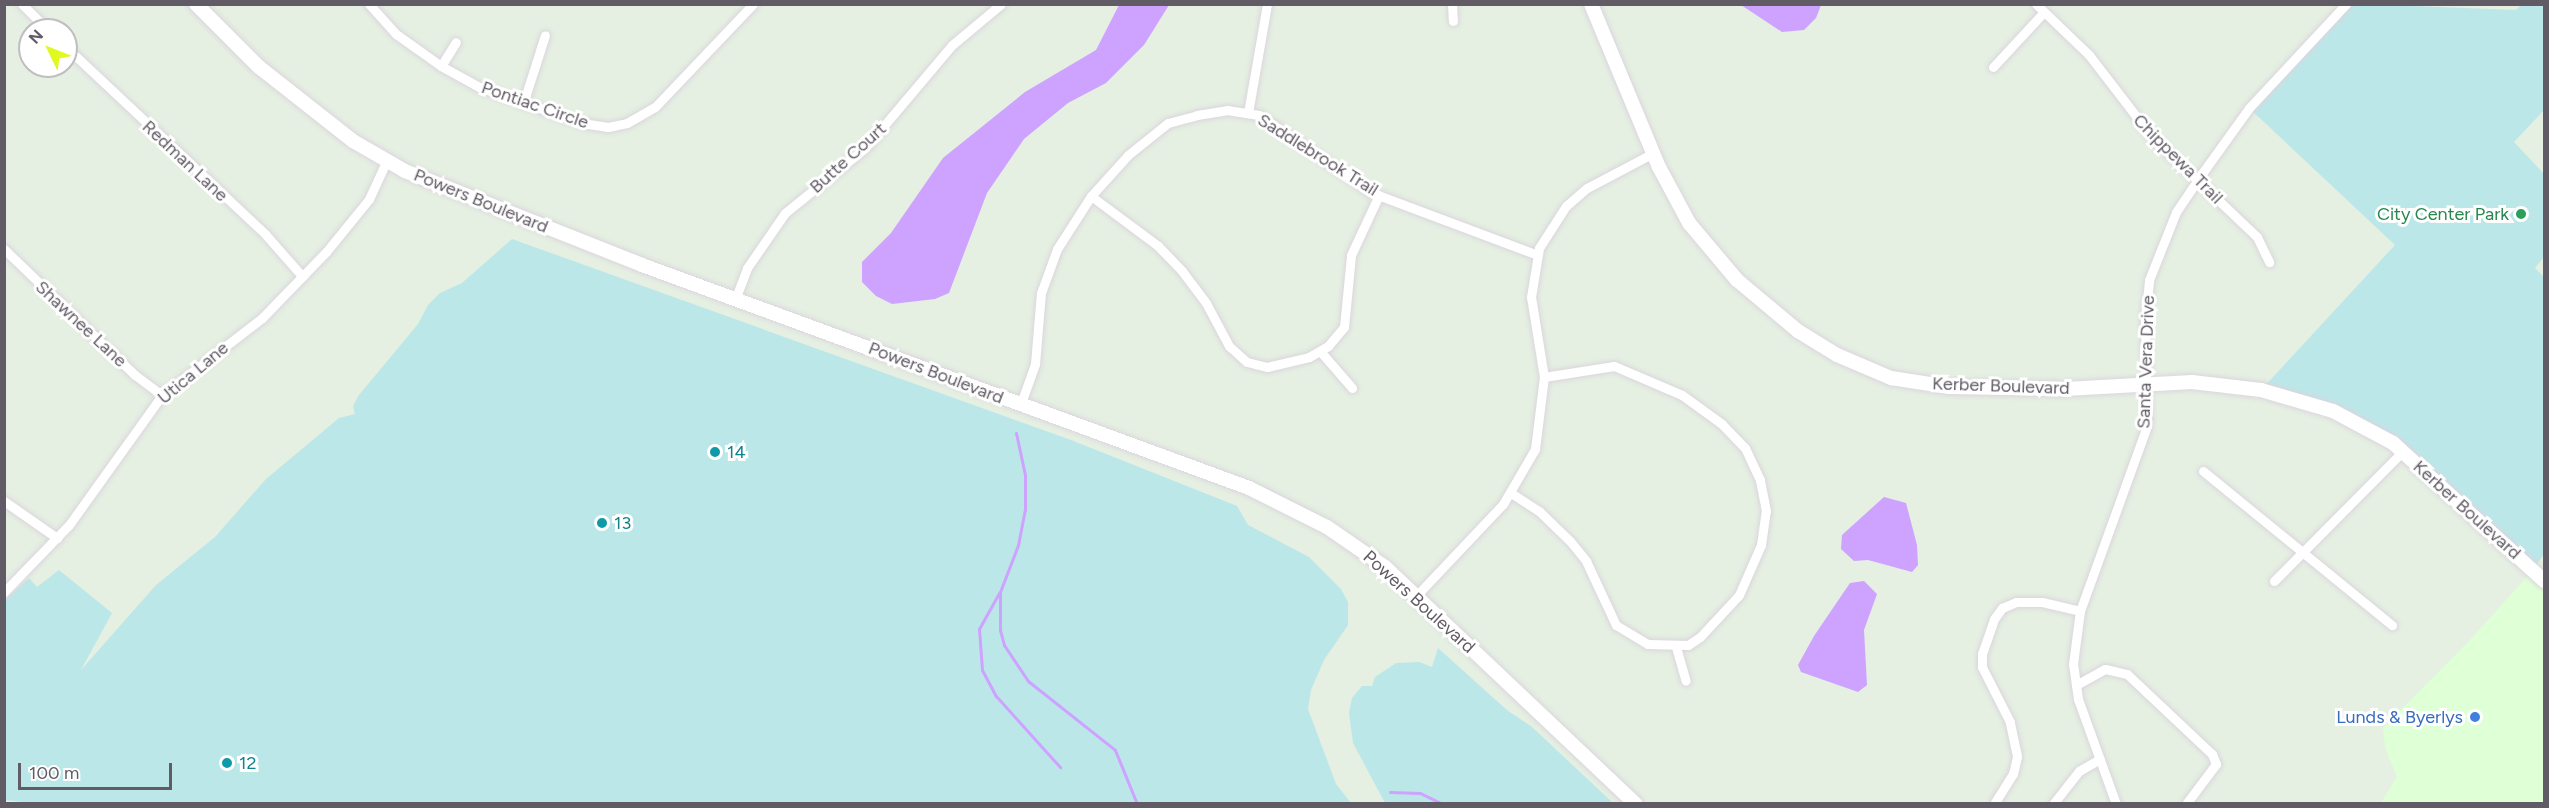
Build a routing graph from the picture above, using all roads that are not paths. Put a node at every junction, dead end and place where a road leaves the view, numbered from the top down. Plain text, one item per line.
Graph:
1 (22, 4) edge
2 (196, 4) edge
3 (369, 4) edge
4 (753, 4) edge
5 (1001, 4) edge
6 (1267, 4) edge
7 (1452, 4) edge
8 (1592, 4) edge
9 (2036, 4) edge
10 (2346, 4) edge
11 (2044, 12) junction
12 (36, 18) edge
13 (1453, 21) dead end
14 (545, 35) dead end
15 (456, 42) dead end
16 (78, 58) edge
17 (441, 66) junction
18 (1993, 67) dead end
19 (523, 104) junction
20 (1248, 113) junction
21 (1653, 153) junction
22 (387, 160) junction
23 (2198, 179) junction
24 (1379, 195) junction
25 (1091, 196) junction
26 (4, 249) edge
27 (1538, 255) junction
28 (2269, 262) dead end
29 (302, 276) junction
30 (736, 297) junction
31 (1320, 351) junction
32 (1544, 377) junction
33 (2147, 383) junction
34 (1352, 388) dead end
35 (162, 395) junction
36 (1020, 406) junction
37 (2403, 451) junction
38 (2203, 471) dead end
39 (1511, 493) junction
40 (4, 501) edge
41 (57, 538) junction
42 (2302, 552) junction
43 (2274, 581) dead end
44 (2544, 581) edge
45 (4, 592) edge
46 (1416, 596) junction
47 (2080, 611) junction
48 (2392, 625) dead end
49 (1677, 647) junction
50 (1686, 681) dead end
51 (2076, 685) junction
52 (2100, 759) junction
53 (1636, 804) edge
54 (1994, 804) edge
55 (2053, 804) edge
56 (2116, 804) edge
57 (2186, 804) edge

1 - 12 street
2 - 22 main road, Powers Boulevard
3 - 17 street, Pontiac Circle
4 - 19 street, Pontiac Circle
5 - 30 street, Butte Court
6 - 20 street
7 - 13 street
8 - 21 main road, Kerber Boulevard
9 - 11 street, Chippewa Trail
10 - 23 street, Santa Vera Drive
11 - 18 street
11 - 23 street, Chippewa Trail
14 - 19 street
15 - 17 street
16 - 29 street, Redman Lane
17 - 19 street, Pontiac Circle
20 - 24 street, Saddlebrook Trail
20 - 25 street, Saddlebrook Trail
21 - 27 street
21 - 33 main road, Kerber Boulevard
22 - 29 street, Utica Lane
22 - 30 main road, Powers Boulevard
23 - 28 street, Chippewa Trail
23 - 33 street, Santa Vera Drive
24 - 27 street, Saddlebrook Trail
24 - 31 street
25 - 31 street
25 - 36 street, Saddlebrook Trail
26 - 35 street, Shawnee Lane
27 - 32 street
29 - 35 street, Utica Lane
30 - 36 main road, Powers Boulevard
31 - 34 street
32 - 39 street
32 - 49 street
33 - 37 main road, Kerber Boulevard
33 - 47 street, Santa Vera Drive
35 - 41 street, Utica Lane
36 - 46 main road, Powers Boulevard
37 - 42 street
37 - 44 main road, Kerber Boulevard
38 - 42 street
39 - 46 street
39 - 49 street
40 - 41 street
41 - 45 street, Utica Lane
42 - 43 street
42 - 48 street
46 - 53 main road, Powers Boulevard
47 - 51 street, Santa Vera Drive
47 - 54 street
49 - 50 street
51 - 52 street, Santa Vera Drive
51 - 57 street
52 - 55 street
52 - 56 street, Santa Vera Drive

